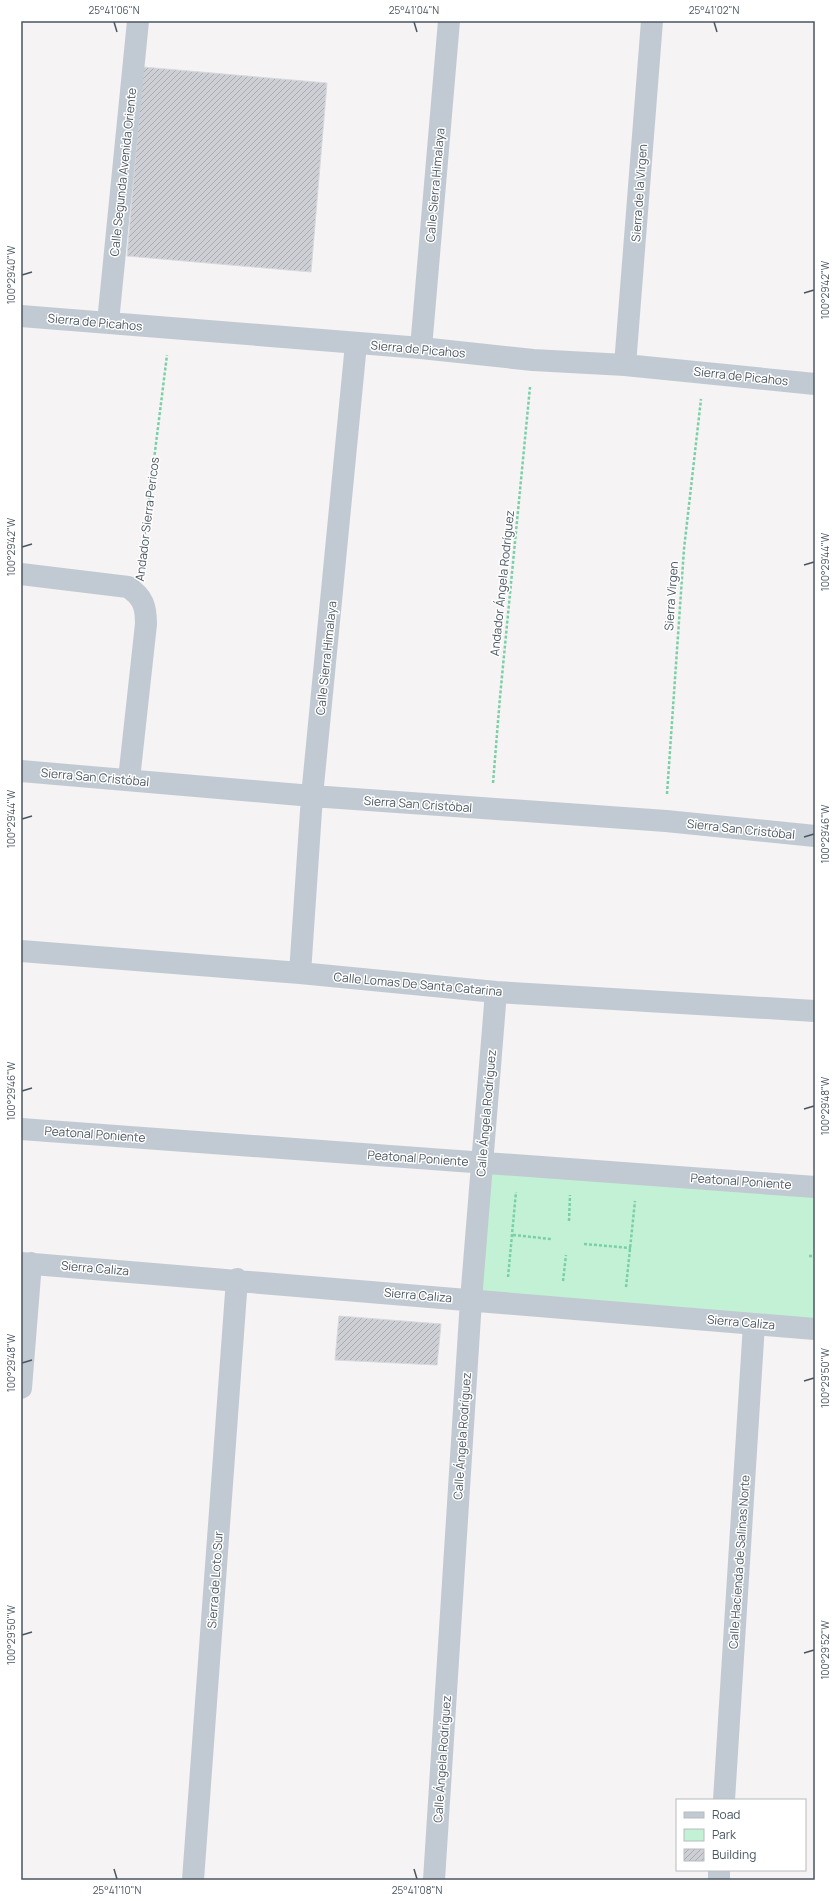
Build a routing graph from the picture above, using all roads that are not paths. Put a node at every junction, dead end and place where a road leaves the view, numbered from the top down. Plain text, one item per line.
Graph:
1 (138, 21) edge
2 (449, 21) edge
3 (652, 21) edge
4 (21, 316) edge
5 (108, 322) junction
6 (356, 344) junction
7 (421, 348) junction
8 (625, 365) junction
9 (815, 384) edge
10 (21, 574) edge
11 (21, 771) edge
12 (129, 779) junction
13 (312, 796) junction
14 (815, 836) edge
15 (21, 951) edge
16 (300, 973) junction
17 (496, 992) junction
18 (815, 1011) edge
19 (21, 1129) edge
20 (482, 1163) junction
21 (815, 1187) edge
22 (26, 1263) edge
23 (236, 1279) junction
24 (471, 1300) junction
25 (754, 1324) junction
26 (815, 1329) edge
27 (21, 1388) edge
28 (724, 1799) edge
29 (193, 1880) edge
30 (434, 1880) edge

1 - 5 street, Calle Segunda Avenida Oriente
2 - 7 street, Calle Sierra Himalaya
3 - 8 street, Sierra de la Virgen
4 - 5 street, Sierra de Picahos
5 - 6 street, Sierra de Picahos
6 - 7 street, Sierra de Picahos
6 - 13 street, Calle Sierra Himalaya
7 - 8 street, Sierra de Picahos
8 - 9 street, Sierra de Picahos
10 - 12 street, Andador Sierra Pericos
11 - 12 street, Sierra San Cristóbal
12 - 13 street, Sierra San Cristóbal
13 - 14 street, Sierra San Cristóbal
13 - 16 street, Calle Sierra Himalaya
15 - 16 street, Calle Lomas De Santa Catarina
16 - 17 street, Calle Lomas De Santa Catarina
17 - 18 street, Calle Lomas De Santa Catarina
17 - 20 street, Calle Ángela Rodríguez
19 - 20 street, Peatonal Poniente
20 - 21 street, Peatonal Poniente
20 - 24 street, Calle Ángela Rodríguez
22 - 23 street, Sierra Caliza
22 - 27 street
23 - 24 street, Sierra Caliza
23 - 29 street, Sierra de Loto Sur
24 - 25 street, Sierra Caliza
24 - 30 street, Calle Ángela Rodríguez
25 - 26 street, Sierra Caliza
25 - 28 street, Calle Hacienda de Salinas Norte

